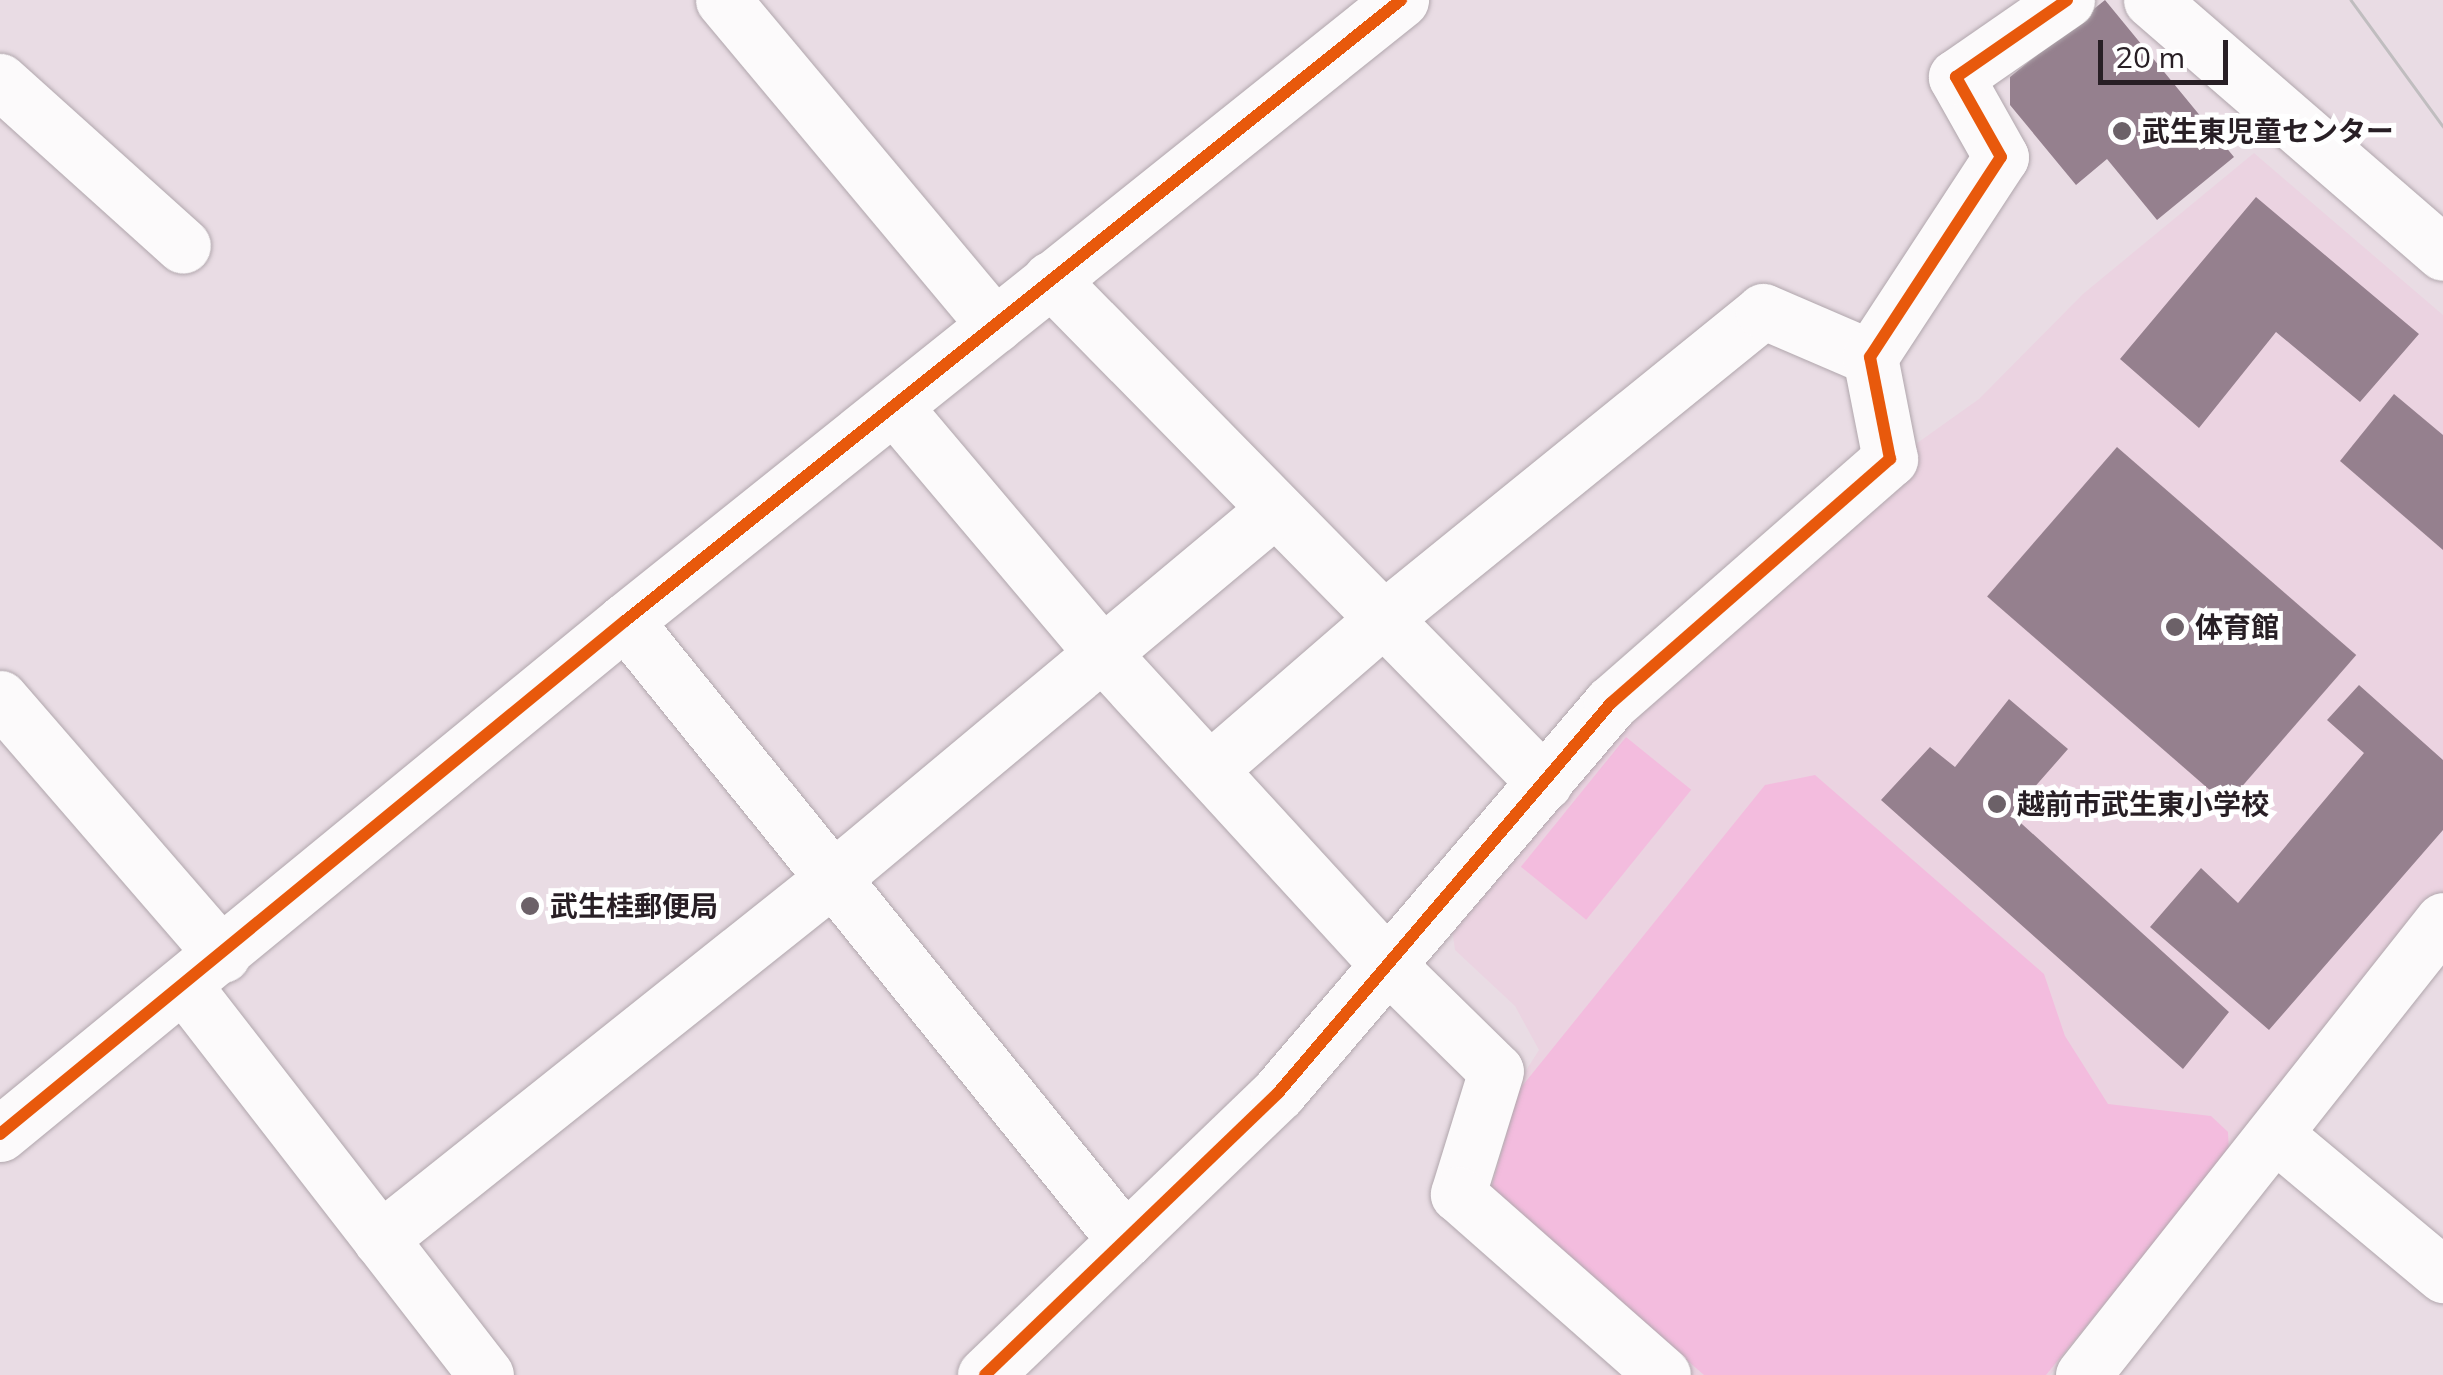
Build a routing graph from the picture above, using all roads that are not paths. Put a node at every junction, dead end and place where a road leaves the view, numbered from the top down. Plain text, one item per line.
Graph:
1 (723, 0) edge
2 (1401, 0) edge
3 (2067, 0) edge
4 (2151, 0) edge
5 (0, 80) edge
6 (182, 246) dead end
7 (2443, 253) edge
8 (1050, 279) junction
9 (995, 326) junction
10 (1870, 357) junction
11 (896, 409) junction
12 (1275, 509) junction
13 (1383, 618) junction
14 (625, 620) junction
15 (1103, 654) junction
16 (0, 698) edge
17 (1210, 769) junction
18 (1544, 783) junction
19 (833, 878) junction
20 (2443, 920) edge
21 (1390, 967) junction
22 (204, 971) junction
23 (0, 1134) edge
24 (2276, 1136) junction
25 (380, 1239) junction
26 (1126, 1240) junction
27 (2443, 1275) edge
28 (486, 1375) edge
29 (985, 1375) edge
30 (1664, 1375) edge
31 (2083, 1375) edge

1 - 9 street
2 - 8 street
3 - 10 street
4 - 7 street
5 - 6 street
8 - 9 street
8 - 12 street
9 - 11 street
10 - 13 street
10 - 18 street
11 - 14 street
11 - 15 street
12 - 13 street
12 - 15 street
13 - 17 street
13 - 18 street
14 - 19 street
14 - 22 street
15 - 17 street
15 - 19 street
16 - 22 street
17 - 21 street
18 - 21 street
19 - 25 street
19 - 26 street
20 - 24 street
21 - 26 street
21 - 30 street
22 - 23 street
22 - 25 street
24 - 27 street
24 - 31 street
25 - 28 street
26 - 29 street

